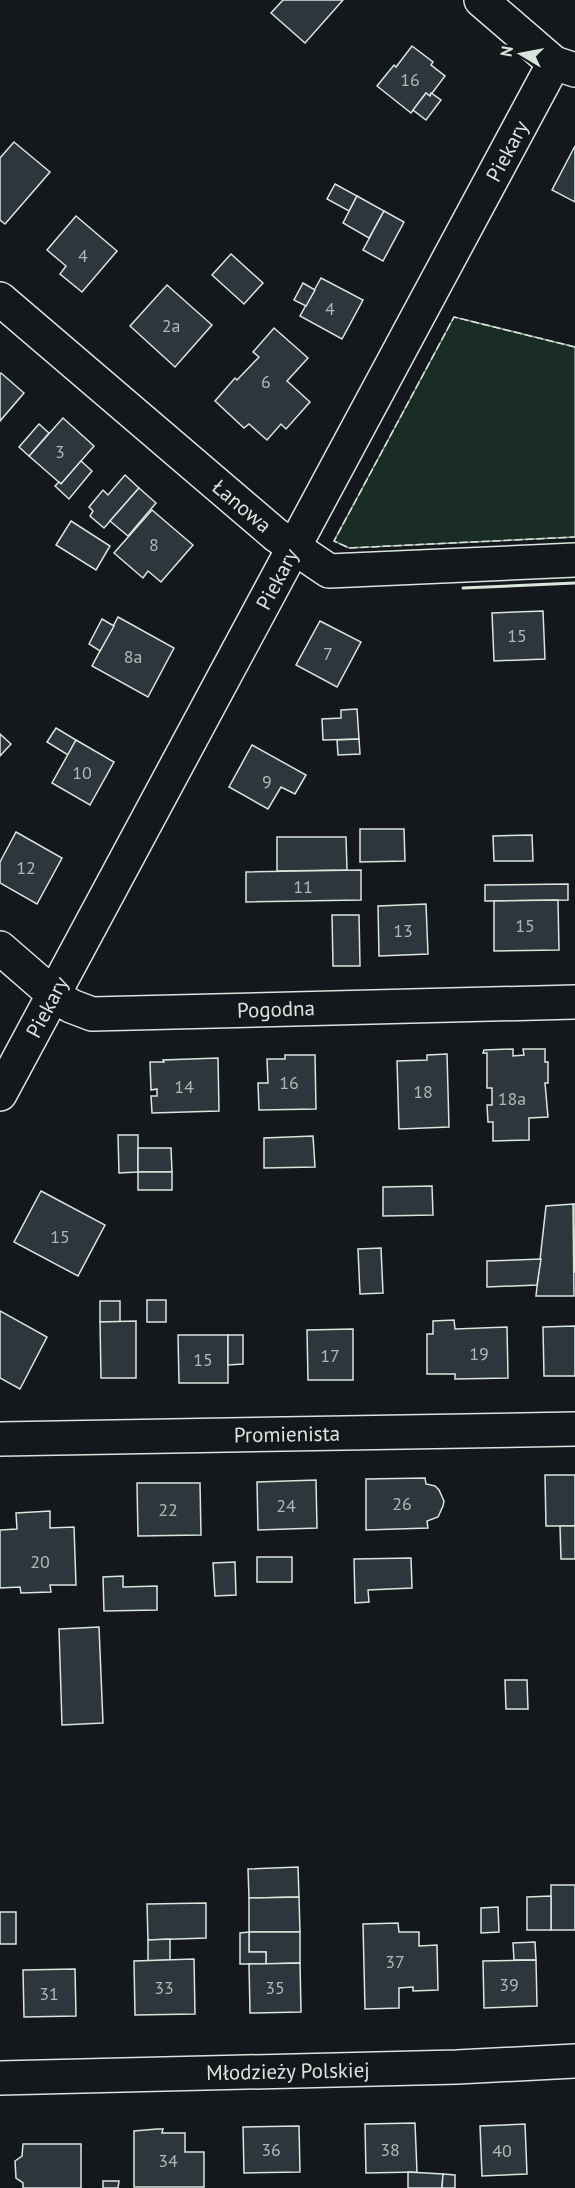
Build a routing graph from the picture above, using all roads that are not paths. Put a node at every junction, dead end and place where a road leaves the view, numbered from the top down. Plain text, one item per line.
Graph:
1 (482, 0) edge
2 (565, 67) edge
3 (0, 299) edge
4 (294, 548) junction
5 (575, 560) edge
6 (0, 948) edge
7 (53, 994) junction
8 (575, 1002) edge
9 (0, 1094) edge
10 (575, 1429) edge
11 (0, 1439) edge
12 (575, 2061) edge
13 (0, 2078) edge

1 - 2 street
2 - 4 street, Piekary
3 - 4 street, Łanowa
4 - 5 street, Łanowa
4 - 7 street, Piekary
6 - 7 street, Pogodna
7 - 8 street, Pogodna
7 - 9 street, Piekary
10 - 11 street, Promienista
12 - 13 street, Młodzieży Polskiej

